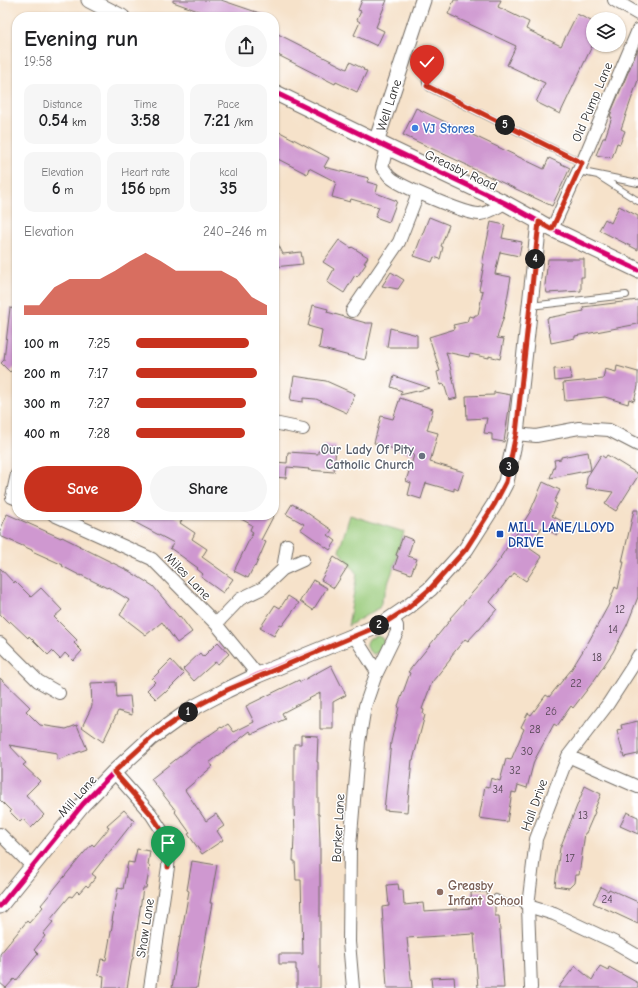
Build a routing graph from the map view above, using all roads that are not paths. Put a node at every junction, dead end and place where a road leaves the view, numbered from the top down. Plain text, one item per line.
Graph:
1 (89, 0) edge
2 (423, 0) edge
3 (614, 0) edge
4 (112, 12) edge
5 (638, 14) edge
6 (638, 30) edge
7 (429, 72) dead end
8 (279, 94) edge
9 (382, 144) junction
10 (580, 167) junction
11 (596, 174) junction
12 (638, 183) edge
13 (418, 193) junction
14 (638, 201) edge
15 (505, 202) junction
16 (546, 225) junction
17 (638, 270) edge
18 (626, 295) dead end
19 (530, 306) junction
20 (352, 311) dead end
21 (279, 424) edge
22 (303, 429) dead end
23 (516, 434) junction
24 (638, 446) edge
25 (65, 520) edge
26 (287, 545) dead end
27 (304, 560) dead end
28 (283, 569) junction
29 (392, 618) junction
30 (216, 624) junction
31 (354, 636) junction
32 (0, 644) edge
33 (638, 656) edge
34 (377, 672) junction
35 (258, 675) junction
36 (59, 693) dead end
37 (568, 756) junction
38 (114, 772) junction
39 (638, 787) edge
40 (0, 834) edge
41 (32, 866) junction
42 (496, 898) dead end
43 (528, 905) junction
44 (0, 906) edge
45 (638, 956) edge
46 (150, 988) edge
47 (353, 988) edge
48 (531, 988) edge

1 - 4 street
2 - 9 street, Well Lane
3 - 5 street
6 - 10 street, Old Pump Lane
7 - 10 lane
8 - 9 street, Greasby Road
9 - 13 street
9 - 15 street, Greasby Road
10 - 11 lane
10 - 16 street, Old Pump Lane
11 - 12 lane
11 - 14 lane
13 - 15 street
13 - 20 street
15 - 16 street, Greasby Road
16 - 17 street, Greasby Road
16 - 19 street, Mill Lane
18 - 19 lane
19 - 23 street, Mill Lane
21 - 22 street
23 - 24 street
23 - 29 street, Mill Lane
25 - 30 street, Miles Lane
26 - 28 street
27 - 28 street
28 - 30 street
29 - 31 street, Mill Lane
29 - 34 street, Barker Lane
30 - 35 street, Miles Lane
31 - 34 street
31 - 35 street, Mill Lane
32 - 36 street
33 - 37 street, Hall Drive
34 - 47 street, Barker Lane
35 - 38 street, Mill Lane
37 - 39 street
37 - 43 street, Hall Drive
38 - 41 street, Mill Lane
38 - 46 street, Shaw Lane
40 - 41 street
41 - 44 street, Mill Lane
42 - 43 lane
43 - 45 street
43 - 48 street, Hall Drive

